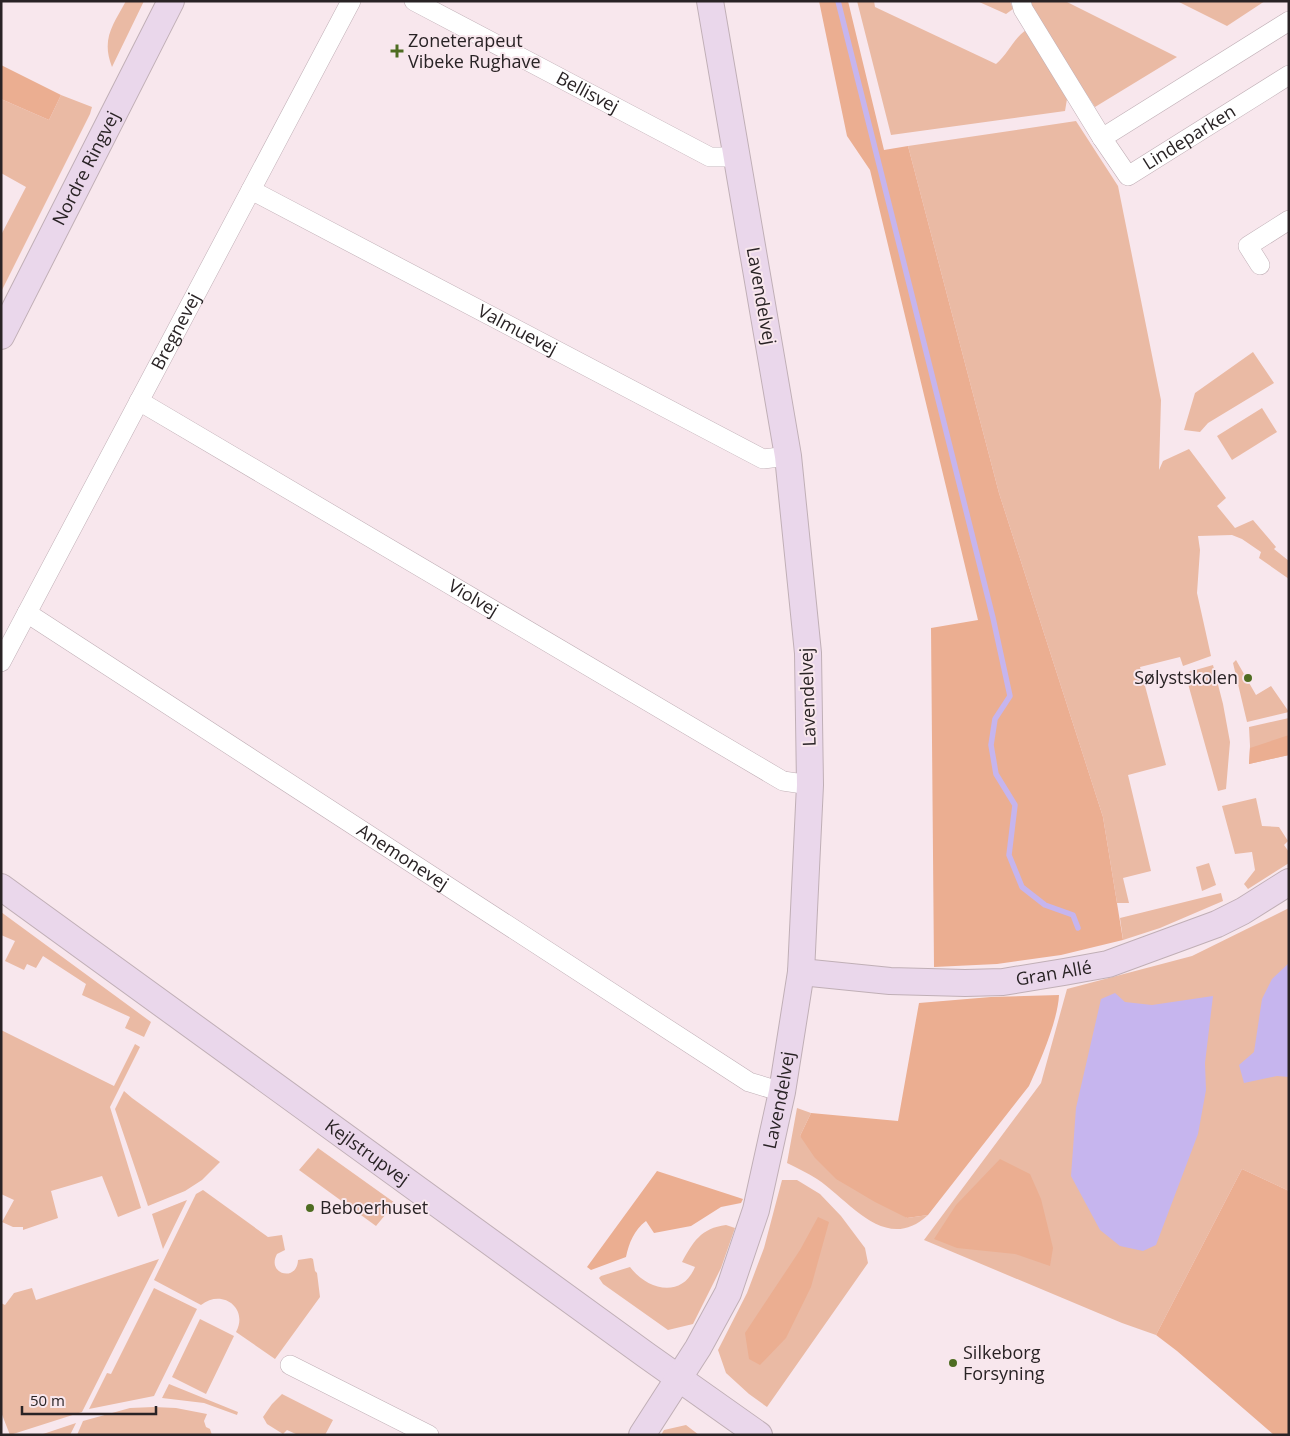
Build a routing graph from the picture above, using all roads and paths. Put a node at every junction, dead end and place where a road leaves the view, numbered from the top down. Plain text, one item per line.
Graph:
1 (171, 1) edge
2 (351, 1) edge
3 (414, 1) edge
4 (710, 1) edge
5 (1021, 1) edge
6 (1289, 21) edge
7 (1289, 75) edge
8 (1102, 138) junction
9 (738, 158) junction
10 (251, 190) junction
11 (1289, 220) edge
12 (1260, 265) dead end
13 (1, 336) edge
14 (139, 401) junction
15 (788, 456) junction
16 (27, 613) junction
17 (1, 662) edge
18 (810, 785) junction
19 (1289, 882) edge
20 (1, 887) edge
21 (801, 972) junction
22 (782, 1092) junction
23 (290, 1365) dead end
24 (678, 1378) junction
25 (429, 1435) edge
26 (642, 1435) edge
27 (758, 1435) edge

1 - 13 street, Nordre Ringvej
2 - 10 street, Bregnevej
3 - 9 street, Bellisvej
4 - 9 street, Lavendelvej
5 - 8 street, Lindeparken
6 - 8 street
7 - 8 street, Lindeparken
9 - 15 street, Lavendelvej
10 - 14 street, Bregnevej
10 - 15 street, Valmuevej
11 - 12 street
14 - 16 street, Bregnevej
14 - 18 street, Violvej
15 - 18 street, Lavendelvej
16 - 17 street, Bregnevej
16 - 22 street, Anemonevej
18 - 21 street, Lavendelvej
19 - 21 street, Gran Allé
20 - 24 street, Kejlstrupvej
21 - 22 street, Lavendelvej
22 - 24 street, Lavendelvej
23 - 25 street
24 - 26 street, Lavendelvej
24 - 27 street, Kejlstrupvej

